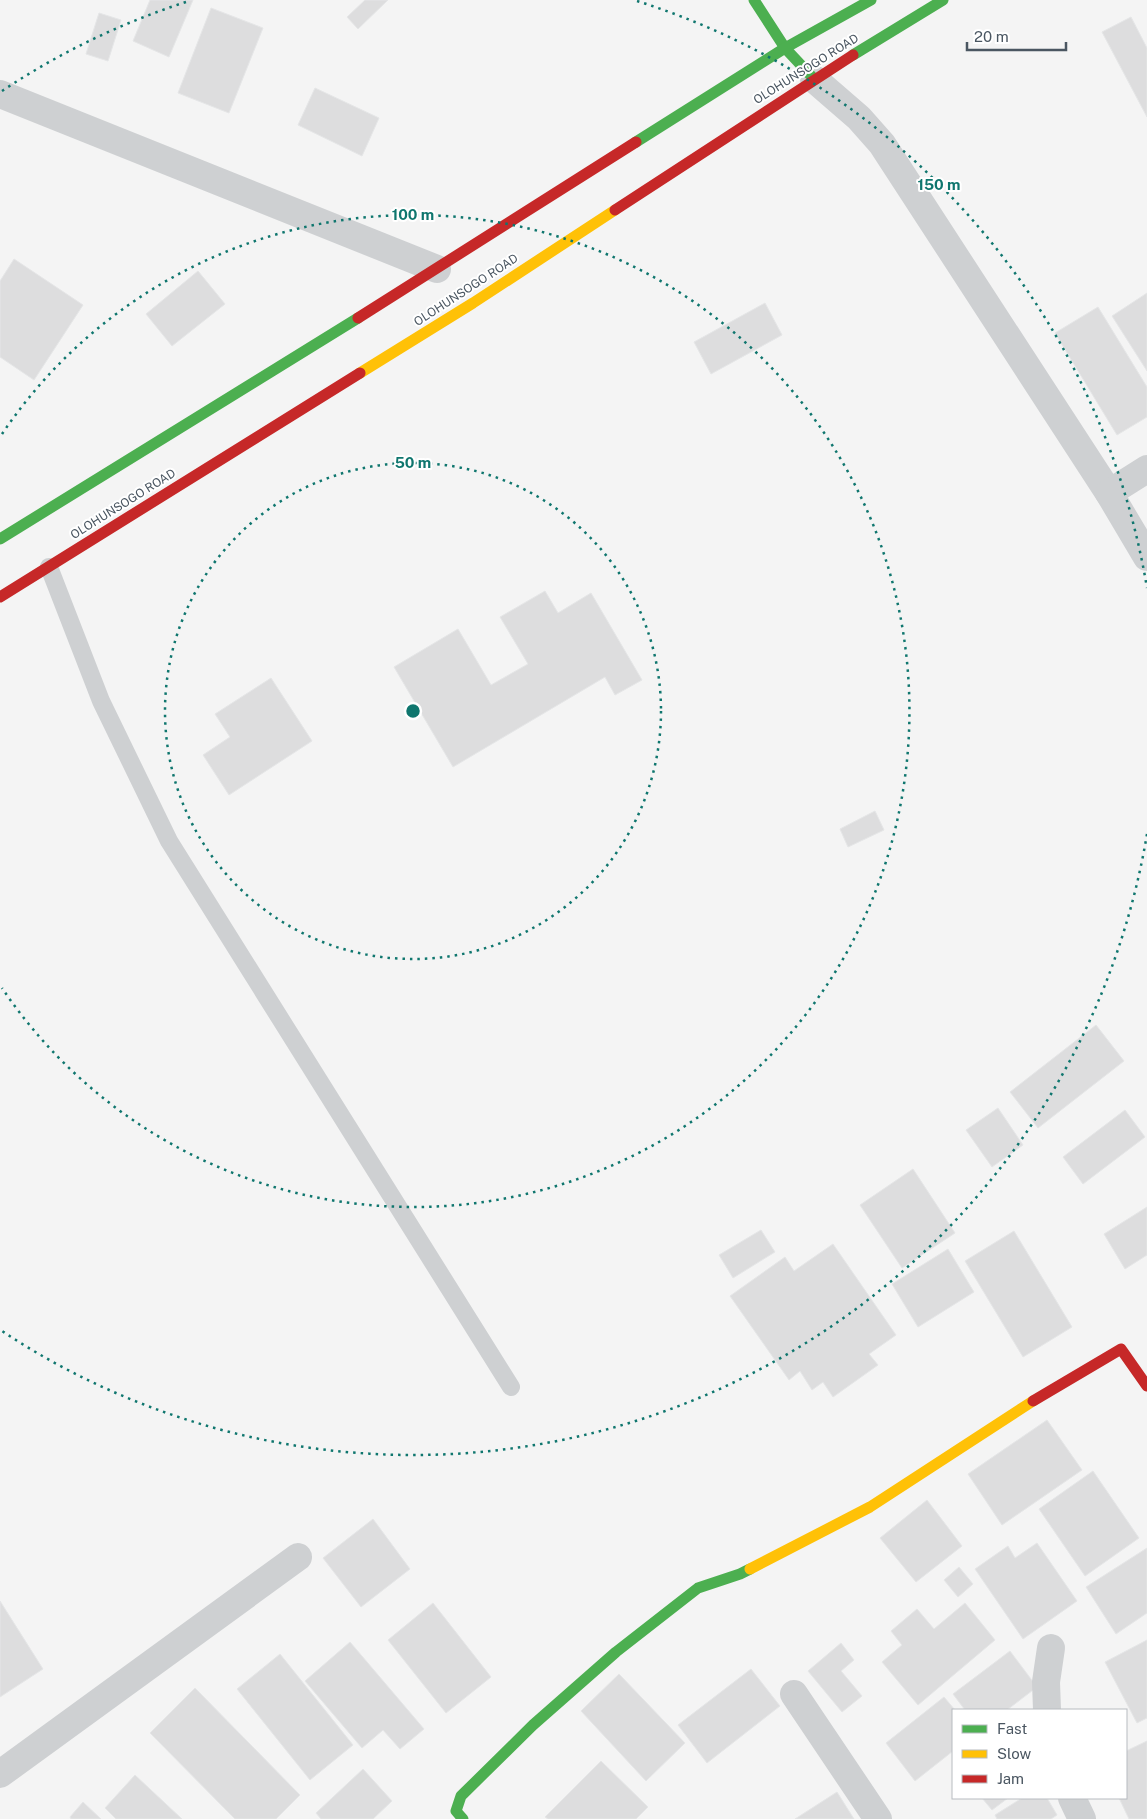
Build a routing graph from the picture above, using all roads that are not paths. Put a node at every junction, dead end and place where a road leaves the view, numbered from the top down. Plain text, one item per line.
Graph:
1 (754, 0) edge
2 (872, 0) edge
3 (943, 0) edge
4 (785, 48) junction
5 (814, 79) junction
6 (0, 94) edge
7 (437, 269) junction
8 (1147, 469) edge
9 (1109, 494) junction
10 (0, 539) edge
11 (1147, 557) edge
12 (49, 567) junction
13 (0, 597) edge
14 (1147, 1386) edge
15 (511, 1387) dead end
16 (298, 1558) dead end
17 (1051, 1648) dead end
18 (794, 1694) dead end
19 (1047, 1709) edge
20 (0, 1774) edge
21 (1072, 1799) edge
22 (464, 1819) edge
23 (878, 1819) edge
24 (1082, 1819) edge

1 - 4 main road
2 - 4 main road, OLOHUNSOGO ROAD
3 - 5 main road, OLOHUNSOGO ROAD
4 - 5 main road
4 - 7 main road, OLOHUNSOGO ROAD
5 - 9 street
5 - 12 main road, OLOHUNSOGO ROAD
6 - 7 street
7 - 10 main road, OLOHUNSOGO ROAD
8 - 9 street
9 - 11 street
12 - 13 main road, OLOHUNSOGO ROAD
12 - 15 lane
14 - 22 main road
16 - 20 street
17 - 19 street
18 - 23 street
21 - 24 street

